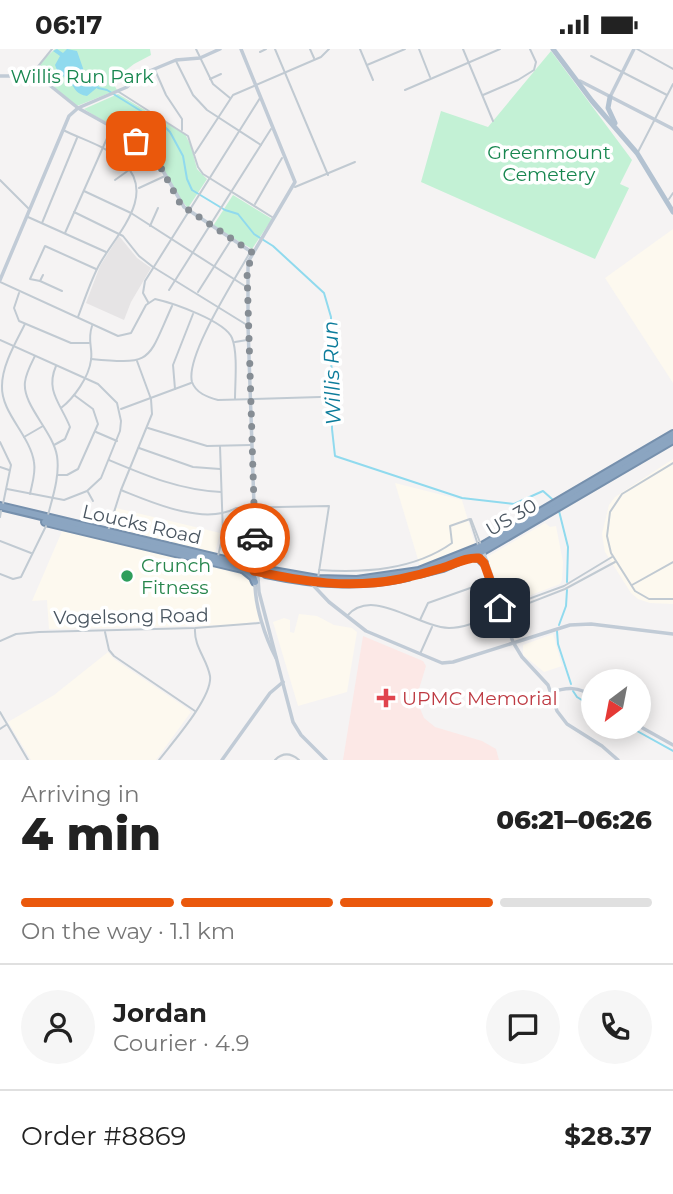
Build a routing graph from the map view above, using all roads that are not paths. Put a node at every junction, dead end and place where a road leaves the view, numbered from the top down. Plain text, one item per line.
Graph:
1 (51, 49) edge
2 (196, 49) edge
3 (220, 49) edge
4 (241, 49) edge
5 (266, 49) edge
6 (275, 49) edge
7 (310, 49) edge
8 (330, 49) edge
9 (360, 49) edge
10 (405, 49) edge
11 (419, 49) edge
12 (463, 49) edge
13 (500, 49) edge
14 (530, 49) edge
15 (554, 49) edge
16 (635, 49) edge
17 (260, 52) dead end
18 (591, 56) dead end
19 (200, 58) junction
20 (315, 59) junction
21 (176, 60) junction
22 (469, 62) junction
23 (38, 65) junction
24 (367, 65) junction
25 (155, 69) junction
26 (673, 69) edge
27 (568, 70) junction
28 (623, 72) junction
29 (285, 73) junction
30 (221, 74) dead end
31 (0, 76) edge
32 (30, 76) junction
33 (41, 79) junction
34 (210, 79) junction
35 (431, 79) junction
36 (373, 80) dead end
37 (580, 81) junction
38 (673, 84) edge
39 (256, 85) junction
40 (405, 90) dead end
41 (117, 92) junction
42 (483, 95) junction
43 (667, 95) junction
44 (261, 97) junction
45 (610, 97) junction
46 (230, 99) junction
47 (78, 108) junction
48 (218, 118) junction
49 (654, 120) junction
50 (493, 121) dead end
51 (615, 124) junction
52 (273, 125) junction
53 (112, 127) junction
54 (62, 129) junction
55 (673, 129) edge
56 (181, 131) junction
57 (239, 132) junction
58 (78, 137) junction
59 (261, 145) junction
60 (102, 148) junction
61 (638, 151) junction
62 (195, 154) junction
63 (285, 154) junction
64 (355, 162) dead end
65 (130, 170) junction
66 (328, 175) junction
67 (166, 176) junction
68 (209, 179) junction
69 (0, 180) edge
70 (115, 180) dead end
71 (293, 187) junction
72 (138, 189) junction
73 (84, 191) junction
74 (232, 192) junction
75 (673, 193) edge
76 (669, 199) junction
77 (254, 205) junction
78 (673, 206) edge
79 (158, 208) dead end
80 (30, 210) junction
81 (74, 212) junction
82 (189, 212) junction
83 (673, 212) edge
84 (131, 213) junction
85 (27, 216) junction
86 (274, 218) junction
87 (43, 223) junction
88 (150, 226) junction
89 (210, 226) junction
90 (65, 233) junction
91 (119, 233) junction
92 (171, 239) junction
93 (232, 239) junction
94 (107, 252) junction
95 (193, 253) junction
96 (251, 254) junction
97 (153, 267) junction
98 (215, 267) junction
99 (96, 269) junction
100 (43, 275) dead end
101 (235, 280) junction
102 (0, 281) edge
103 (175, 281) junction
104 (42, 282) junction
105 (248, 288) junction
106 (169, 290) dead end
107 (62, 291) dead end
108 (20, 292) junction
109 (197, 293) junction
110 (148, 302) junction
111 (173, 305) junction
112 (218, 307) junction
113 (194, 313) junction
114 (77, 318) junction
115 (211, 320) junction
116 (25, 324) junction
117 (92, 325) junction
118 (248, 326) junction
119 (0, 340) edge
120 (249, 340) junction
121 (234, 342) junction
122 (89, 343) junction
123 (15, 346) junction
124 (36, 356) junction
125 (91, 359) junction
126 (137, 361) junction
127 (57, 365) junction
128 (84, 377) junction
129 (192, 383) junction
130 (175, 389) junction
131 (74, 395) junction
132 (320, 397) dead end
133 (151, 399) junction
134 (235, 399) junction
135 (251, 400) junction
136 (6, 404) junction
137 (0, 407) edge
138 (61, 408) junction
139 (120, 410) junction
140 (44, 425) junction
141 (147, 428) junction
142 (96, 431) junction
143 (673, 434) edge
144 (24, 437) junction
145 (117, 441) junction
146 (673, 441) edge
147 (0, 442) edge
148 (54, 445) junction
149 (251, 445) junction
150 (220, 446) junction
151 (138, 448) junction
152 (108, 460) junction
153 (673, 463) edge
154 (0, 467) edge
155 (130, 469) junction
156 (220, 469) junction
157 (11, 471) junction
158 (57, 475) junction
159 (7, 489) junction
160 (121, 490) junction
161 (87, 491) junction
162 (221, 492) junction
163 (30, 495) junction
164 (52, 499) junction
165 (93, 501) dead end
166 (254, 509) junction
167 (1, 511) edge
168 (222, 513) junction
169 (470, 519) junction
170 (47, 520) junction
171 (107, 534) junction
172 (255, 537) junction
173 (0, 541) edge
174 (481, 547) junction
175 (31, 553) junction
176 (253, 553) junction
177 (471, 557) junction
178 (613, 557) junction
179 (218, 558) junction
180 (616, 561) junction
181 (673, 562) edge
182 (484, 563) junction
183 (244, 567) junction
184 (256, 570) junction
185 (319, 570) junction
186 (0, 574) edge
187 (267, 574) junction
188 (318, 579) junction
189 (490, 581) junction
190 (257, 582) junction
191 (309, 582) junction
192 (325, 583) junction
193 (631, 586) junction
194 (321, 592) junction
195 (673, 599) edge
196 (502, 610) junction
197 (346, 617) junction
198 (419, 621) junction
199 (263, 622) junction
200 (432, 626) junction
201 (195, 628) junction
202 (104, 631) junction
203 (673, 634) edge
204 (0, 641) edge
205 (513, 642) junction
206 (274, 644) junction
207 (420, 655) junction
208 (276, 658) junction
209 (282, 682) junction
210 (581, 689) edge
211 (271, 693) junction
212 (550, 693) junction
213 (286, 697) junction
214 (195, 711) junction
215 (0, 712) edge
216 (7, 724) junction
217 (0, 729) edge
218 (651, 733) edge
219 (673, 745) edge
220 (29, 760) edge
221 (159, 760) edge
222 (222, 760) edge
223 (275, 760) edge
224 (299, 760) edge
225 (327, 760) edge
226 (618, 760) edge

1 - 23 street
2 - 19 street
3 - 19 street
4 - 39 street
5 - 17 street
6 - 29 street
7 - 20 street
8 - 20 street
9 - 24 street
10 - 24 street
11 - 35 street
12 - 22 street
13 - 22 street
14 - 42 street
15 - 27 main road
15 - 37 main road
16 - 26 street
16 - 28 street
18 - 28 street
19 - 21 street
19 - 34 street
20 - 29 street
21 - 25 street
21 - 48 street
22 - 35 street
22 - 42 street
23 - 32 street
23 - 33 street
24 - 36 street
25 - 41 street
25 - 56 street
27 - 37 main road
27 - 61 main road
28 - 43 street
28 - 45 street
29 - 39 street
29 - 66 street
30 - 34 street
31 - 32 street
32 - 33 street
33 - 47 street
34 - 46 street
35 - 40 street
37 - 45 street
37 - 51 main road
38 - 43 street
39 - 44 street
39 - 46 street
41 - 47 street
41 - 56 street
42 - 50 street
43 - 49 street
44 - 52 street
44 - 57 street
45 - 49 street
45 - 51 main road
46 - 48 street
47 - 53 street
47 - 54 street
48 - 57 street
48 - 62 street
49 - 55 street
49 - 61 street
51 - 61 main road
52 - 59 street
52 - 63 street
53 - 60 street
53 - 67 street
54 - 58 street
54 - 80 street
56 - 62 street
57 - 59 street
57 - 68 street
58 - 60 street
58 - 87 street
59 - 74 street
60 - 65 street
60 - 73 street
61 - 76 main road
61 - 83 main road
62 - 68 street
63 - 71 street
63 - 77 street
64 - 66 street
65 - 70 street
65 - 72 street
66 - 71 street
67 - 72 street
67 - 82 street
68 - 74 street
68 - 82 street
69 - 80 street
71 - 86 street
72 - 84 street
73 - 81 street
73 - 84 street
74 - 77 street
74 - 89 street
75 - 76 street
76 - 78 main road
77 - 86 street
79 - 88 street
80 - 85 street
81 - 90 street
81 - 91 street
82 - 89 street
82 - 92 street
84 - 88 street
84 - 91 street
85 - 87 street
85 - 102 street
86 - 96 street
87 - 90 street
88 - 92 street
89 - 93 street
89 - 95 street
90 - 94 street
91 - 94 street
91 - 97 street
92 - 95 street
92 - 97 street
93 - 96 street
93 - 98 street
94 - 99 street
95 - 98 street
95 - 103 street
96 - 101 street
96 - 105 street
97 - 103 street
97 - 110 street
98 - 101 street
98 - 109 street
99 - 104 street
99 - 114 street
100 - 104 street
101 - 105 street
101 - 112 street
102 - 108 street
103 - 106 street
103 - 109 street
104 - 107 street
105 - 118 street
108 - 114 street
108 - 116 street
109 - 112 street
110 - 111 street
110 - 117 street
111 - 113 street
111 - 126 street
112 - 115 street
112 - 118 street
113 - 115 street
113 - 130 street
114 - 117 street
115 - 121 street
115 - 129 street
116 - 122 street
116 - 123 street
117 - 122 street
118 - 120 street
119 - 123 street
120 - 121 street
120 - 135 street
121 - 134 street
122 - 125 street
123 - 124 street
123 - 136 street
124 - 127 street
124 - 140 street
125 - 126 street
125 - 128 street
126 - 133 street
127 - 128 street
127 - 138 street
128 - 131 street
128 - 139 street
129 - 130 street
129 - 134 street
130 - 133 street
131 - 138 street
131 - 142 street
132 - 135 street
133 - 139 street
133 - 141 street
134 - 135 street
135 - 149 street
136 - 137 street
136 - 144 street
138 - 148 street
139 - 145 street
140 - 144 street
140 - 148 street
141 - 150 street
141 - 151 street
142 - 145 street
142 - 158 street
143 - 174 highway, US 30 / US 30
144 - 163 street
145 - 152 street
146 - 174 highway, US 30 / US 30
147 - 157 street
148 - 158 street
149 - 150 street
149 - 166 street
150 - 156 street
151 - 155 street
151 - 156 street
152 - 155 street
152 - 161 street
153 - 178 street
154 - 157 street
155 - 160 street
155 - 162 street
156 - 162 street
157 - 159 street
158 - 164 street
159 - 163 street
159 - 167 street
160 - 168 street
160 - 171 street
161 - 164 street
161 - 165 street
162 - 168 street
163 - 164 street
164 - 170 street
166 - 168 street
166 - 172 street
166 - 185 street
167 - 170 highway, Loucks Road / US 30
168 - 179 street
169 - 174 street
169 - 174 street
169 - 185 street
170 - 171 highway, Loucks Road / US 30
170 - 175 street
171 - 179 highway, Loucks Road / US 30
171 - 183 highway, Loucks Road / US 30
172 - 176 street
172 - 184 street
173 - 175 street
174 - 177 highway, US 30 / US 30
174 - 182 street
174 - 188 highway, US 30 / US 30
174 - 196 street
175 - 186 street
176 - 183 highway
176 - 184 street
177 - 182 highway
177 - 192 highway, US 30 / US 30
178 - 180 street
178 - 196 street
179 - 183 highway, Loucks Road / US 30
180 - 193 street
180 - 196 street
181 - 193 street
182 - 189 street
183 - 184 highway, Loucks Road / US 30
183 - 190 highway
184 - 187 highway, Loucks Road / US 30
184 - 188 highway, Loucks Road / US 30
184 - 190 street
185 - 188 street
187 - 190 highway
187 - 191 highway, Loucks Road / US 30
189 - 196 street
189 - 198 street
190 - 199 street
190 - 206 street
191 - 192 highway, US 30 / US 30
191 - 194 street
192 - 194 highway
193 - 195 street
194 - 197 street
196 - 200 street
196 - 205 street
197 - 198 street
197 - 207 street
198 - 200 street
199 - 201 street, Vogelsong Road
199 - 206 street
199 - 208 street
200 - 207 street
201 - 202 street, Vogelsong Road
201 - 214 street
202 - 204 street, Vogelsong Road
202 - 214 street
203 - 205 street
205 - 207 street
205 - 212 street
206 - 208 street
208 - 209 street
209 - 211 street
209 - 213 street
210 - 212 street
211 - 213 street
211 - 222 street
212 - 226 street
213 - 225 street
214 - 221 street
215 - 216 street
216 - 217 street
216 - 220 street
218 - 219 street
223 - 224 street

